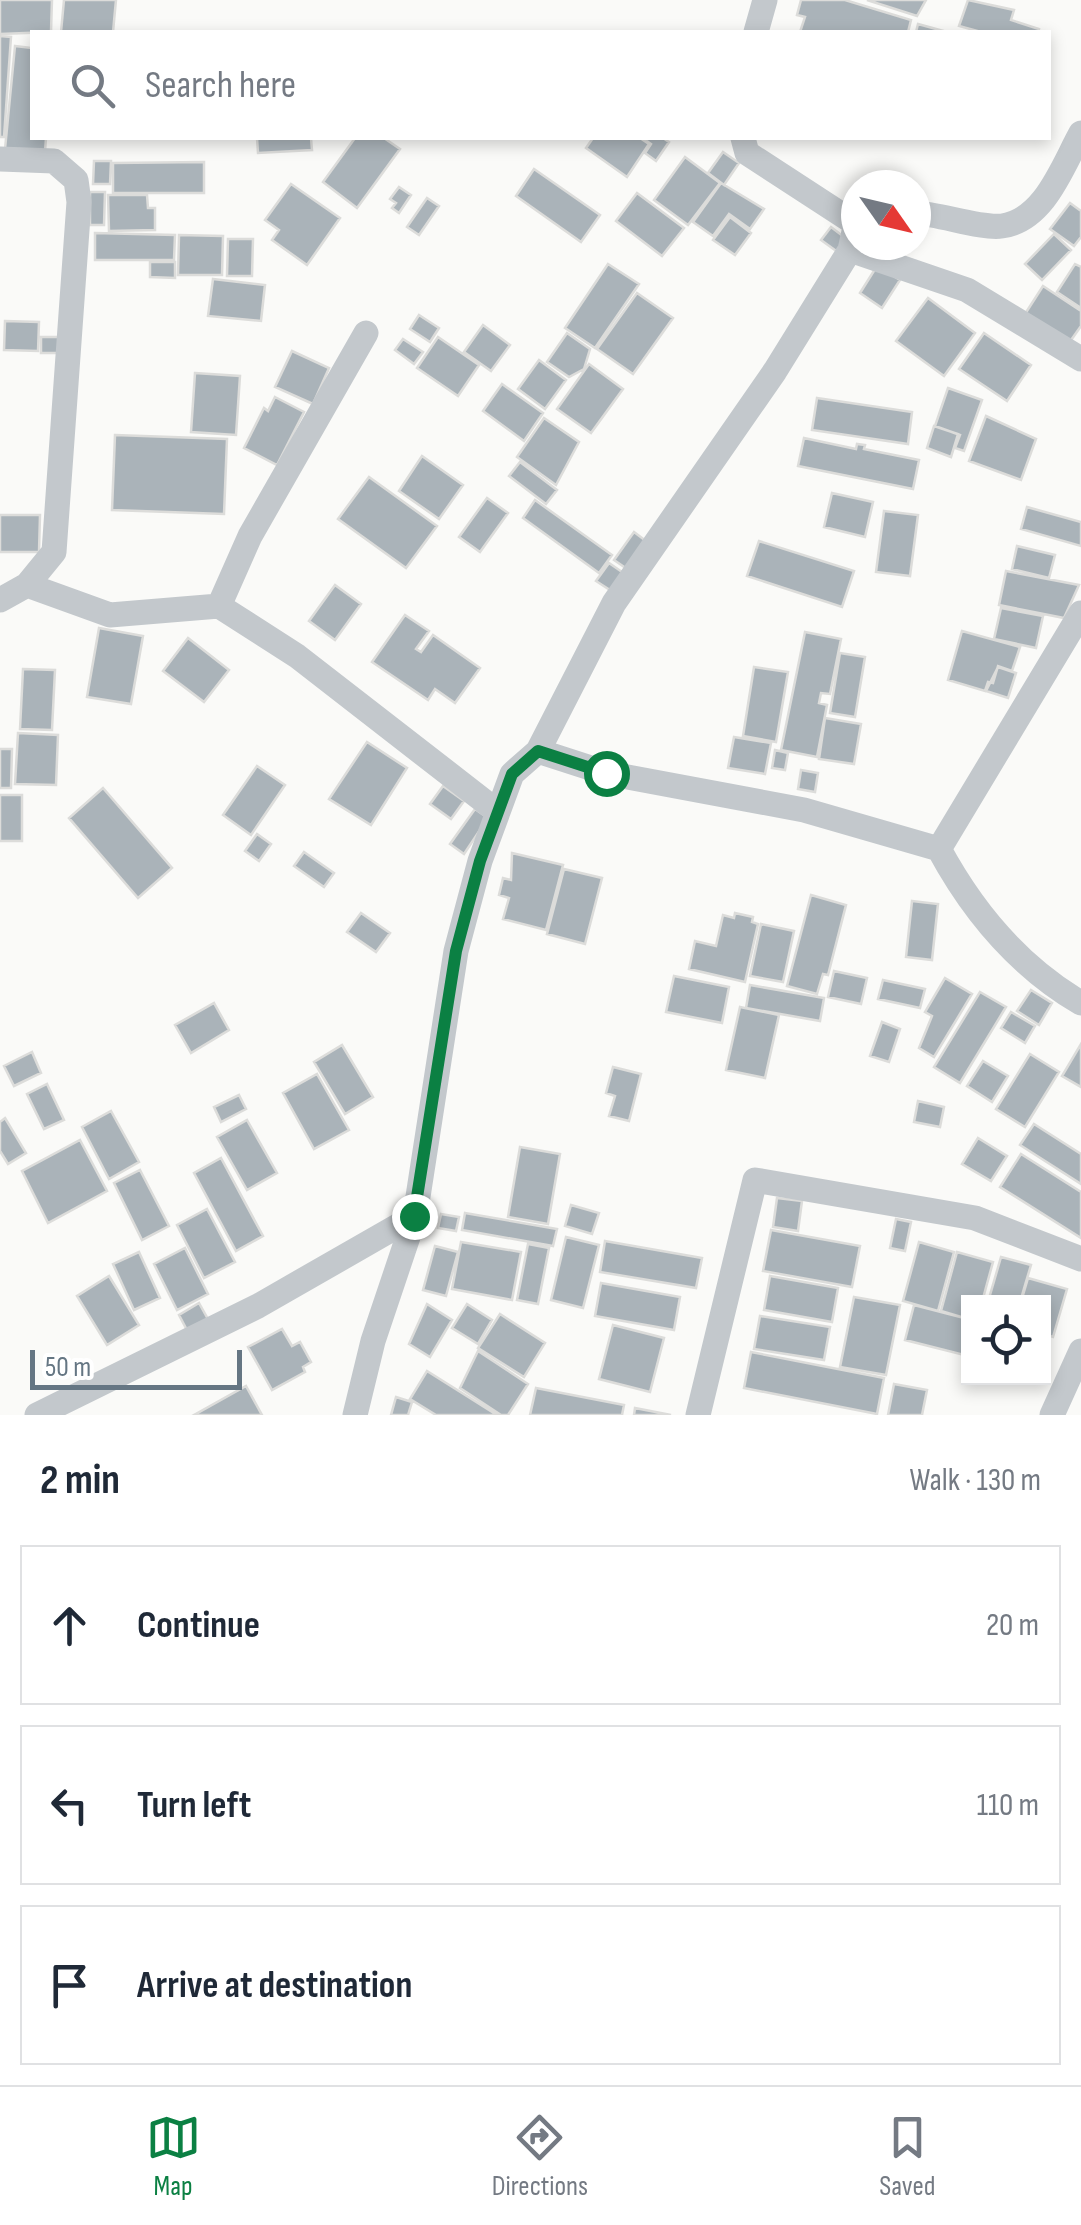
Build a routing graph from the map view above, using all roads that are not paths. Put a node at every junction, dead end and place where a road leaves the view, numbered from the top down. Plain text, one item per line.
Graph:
1 (766, 0) edge
2 (757, 30) edge
3 (1081, 132) edge
4 (743, 140) edge
5 (0, 159) edge
6 (841, 214) edge
7 (931, 215) edge
8 (844, 260) edge
9 (879, 260) edge
10 (366, 333) dead end
11 (1081, 359) edge
12 (27, 584) junction
13 (0, 600) edge
14 (219, 606) junction
15 (1081, 612) edge
16 (538, 751) junction
17 (498, 812) junction
18 (940, 849) junction
19 (1081, 1002) edge
20 (414, 1216) junction
21 (1081, 1259) edge
22 (1081, 1350) edge
23 (43, 1414) edge
24 (355, 1415) edge
25 (698, 1415) edge
26 (1052, 1415) edge

1 - 2 street
3 - 7 street
4 - 6 street
5 - 12 street
8 - 16 street
9 - 11 street
10 - 14 street
12 - 13 street
12 - 14 street
14 - 17 street
15 - 18 street
16 - 17 street
16 - 18 street
17 - 20 street
18 - 19 street
20 - 23 street
20 - 24 street
21 - 25 street
22 - 26 street

